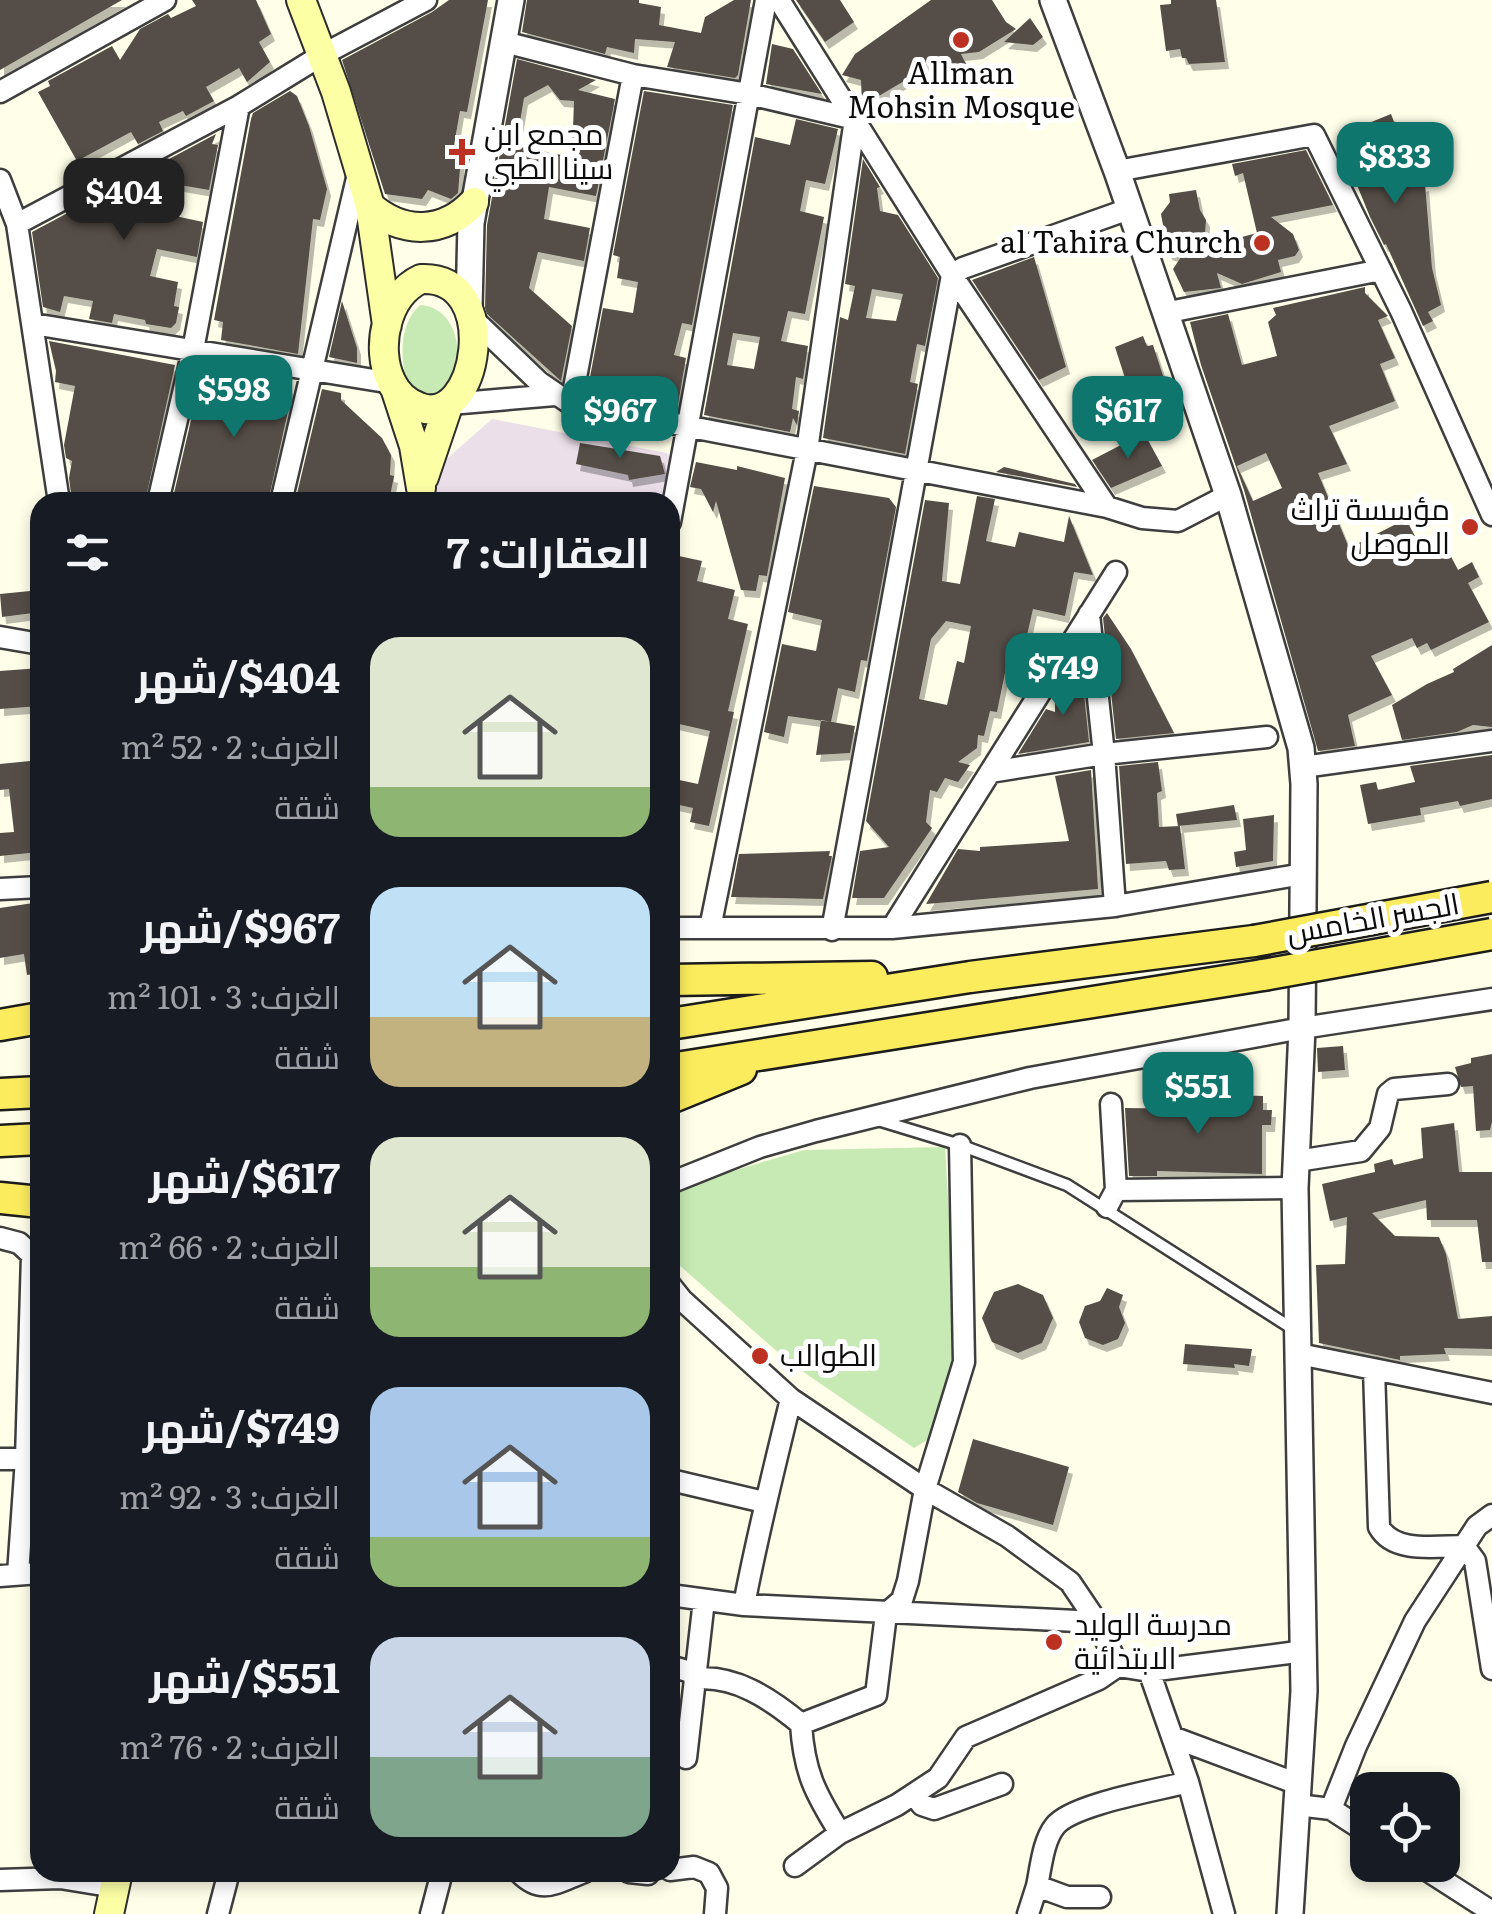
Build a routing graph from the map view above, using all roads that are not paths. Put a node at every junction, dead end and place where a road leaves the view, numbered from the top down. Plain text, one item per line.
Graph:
1 (165, 0) edge
2 (301, 0) edge
3 (426, 0) edge
4 (511, 0) edge
5 (766, 0) edge
6 (780, 0) edge
7 (1053, 0) edge
8 (504, 42) junction
9 (322, 54) junction
10 (633, 75) junction
11 (0, 92) edge
12 (750, 94) junction
13 (239, 106) junction
14 (855, 119) junction
15 (360, 168) junction
16 (1117, 171) junction
17 (0, 180) edge
18 (474, 202) junction
19 (370, 206) junction
20 (1129, 209) junction
21 (17, 224) junction
22 (1380, 270) junction
23 (952, 276) junction
24 (471, 313) junction
25 (1164, 313) junction
26 (33, 324) junction
27 (387, 325) junction
28 (193, 350) junction
29 (312, 370) junction
30 (393, 384) junction
31 (563, 400) junction
32 (449, 405) junction
33 (688, 428) junction
34 (807, 450) junction
35 (916, 470) junction
36 (58, 492) edge
37 (160, 492) edge
38 (283, 492) edge
39 (419, 492) edge
40 (420, 492) edge
41 (676, 492) edge
42 (1228, 495) junction
43 (1107, 507) junction
44 (1492, 515) edge
45 (1116, 572) dead end
46 (1088, 614) junction
47 (0, 637) edge
48 (30, 642) edge
49 (1267, 736) dead end
50 (1492, 741) edge
51 (1104, 754) junction
52 (1303, 767) junction
53 (990, 772) junction
54 (1303, 874) junction
55 (30, 888) edge
56 (0, 889) edge
57 (1492, 897) edge
58 (1115, 906) junction
59 (680, 928) edge
60 (710, 928) junction
61 (892, 928) junction
62 (832, 930) junction
63 (1492, 934) edge
64 (970, 976) junction
65 (680, 980) edge
66 (1492, 999) edge
67 (30, 1020) edge
68 (680, 1022) edge
69 (0, 1025) edge
70 (1302, 1028) junction
71 (782, 1050) junction
72 (680, 1067) edge
73 (1448, 1084) dead end
74 (30, 1092) edge
75 (0, 1094) edge
76 (680, 1094) edge
77 (1111, 1104) dead end
78 (872, 1118) junction
79 (30, 1140) edge
80 (0, 1141) edge
81 (960, 1144) junction
82 (1297, 1161) junction
83 (680, 1180) edge
84 (1294, 1188) junction
85 (0, 1198) edge
86 (1112, 1198) junction
87 (30, 1201) edge
88 (0, 1238) edge
89 (30, 1253) edge
90 (680, 1298) edge
91 (30, 1323) edge
92 (1297, 1342) junction
93 (1374, 1369) junction
94 (1492, 1393) edge
95 (791, 1399) junction
96 (0, 1459) edge
97 (26, 1459) junction
98 (680, 1482) edge
99 (925, 1489) junction
100 (764, 1502) junction
101 (1492, 1516) edge
102 (1464, 1546) junction
103 (9, 1575) edge
104 (1485, 1575) edge
105 (680, 1596) edge
106 (704, 1600) junction
107 (744, 1605) junction
108 (886, 1614) junction
109 (1098, 1622) junction
110 (1304, 1651) junction
111 (1118, 1666) junction
112 (1492, 1668) edge
113 (680, 1670) edge
114 (1149, 1671) junction
115 (694, 1676) junction
116 (801, 1724) junction
117 (1174, 1738) junction
118 (686, 1758) dead end
119 (1188, 1782) junction
120 (1002, 1784) dead end
121 (914, 1794) junction
122 (1298, 1794) junction
123 (1331, 1809) junction
124 (1350, 1821) edge
125 (840, 1833) junction
126 (795, 1866) dead end
127 (680, 1869) edge
128 (30, 1876) edge
129 (0, 1880) edge
130 (77, 1882) edge
131 (226, 1882) edge
132 (439, 1882) edge
133 (528, 1882) edge
134 (555, 1882) edge
135 (1445, 1882) edge
136 (1037, 1886) junction
137 (114, 1891) edge
138 (1100, 1898) dead end
139 (1492, 1912) edge
140 (218, 1914) edge
141 (431, 1914) edge
142 (715, 1914) edge
143 (1028, 1914) edge
144 (1224, 1914) edge
145 (1290, 1914) edge

1 - 11 street
2 - 9 main road
3 - 9 street
4 - 8 street
5 - 12 street
6 - 14 street
7 - 16 street
8 - 10 street
8 - 18 street
9 - 13 street
9 - 15 main road
10 - 12 street
10 - 31 street
12 - 14 street
12 - 33 street
13 - 21 street
13 - 28 street
14 - 23 street
14 - 34 street
15 - 19 main road
15 - 29 street
16 - 20 street
16 - 22 street
17 - 21 street
18 - 19 main road
18 - 24 street
19 - 27 main road
20 - 23 street
20 - 25 street
21 - 26 street
22 - 25 street
22 - 44 street
23 - 35 street
23 - 43 street
24 - 27 main road
24 - 31 street
24 - 32 main road
25 - 42 street
26 - 28 street
26 - 36 street
27 - 30 main road
28 - 29 street
28 - 37 street
29 - 30 street
29 - 38 street
30 - 32 main road
30 - 39 main road
31 - 32 street
31 - 33 street
32 - 40 main road
33 - 34 street
33 - 41 street
34 - 35 street
34 - 60 street
35 - 43 street
35 - 62 street
42 - 43 street
42 - 52 street
45 - 46 street
46 - 51 street
46 - 53 street
47 - 48 street
49 - 51 street
50 - 52 street
51 - 53 street
51 - 58 street
52 - 54 street
53 - 61 street
54 - 58 street
54 - 70 street
55 - 56 street
57 - 64 main road, الجسر الخامس, bridge
58 - 61 street
59 - 60 street
60 - 62 street
61 - 62 street
63 - 71 main road, الجسر الخامس, bridge
64 - 65 main road
64 - 68 main road
66 - 70 street
67 - 69 main road
70 - 78 street
70 - 82 street
71 - 72 main road
71 - 76 main road
73 - 82 street
74 - 75 main road
77 - 86 street
78 - 81 lane
78 - 83 street
79 - 80 main road
81 - 86 lane
81 - 99 street
82 - 84 street
84 - 86 street
84 - 92 street
85 - 87 main road
86 - 92 lane
88 - 89 street
90 - 95 street
91 - 97 street
92 - 93 street
92 - 110 street
93 - 94 street
93 - 102 street
95 - 99 street
95 - 100 street
96 - 97 street
97 - 103 street
98 - 100 street
99 - 108 street
99 - 109 street
100 - 107 street
101 - 102 street
102 - 104 street
102 - 123 street
104 - 112 street
105 - 106 street
106 - 107 street
106 - 115 street
107 - 108 street
108 - 109 street
108 - 116 street
109 - 111 street
110 - 114 street
110 - 122 street
111 - 114 street
111 - 121 street
113 - 115 street
114 - 117 street
115 - 116 street
115 - 118 street
116 - 125 street
117 - 119 street
117 - 122 street
119 - 136 street
119 - 144 street
120 - 121 street
121 - 125 street
122 - 123 street
122 - 145 street
123 - 124 street
125 - 126 street
127 - 142 street
128 - 129 street
130 - 137 street
131 - 140 street
132 - 141 street
133 - 134 street
135 - 139 street
136 - 138 street
136 - 143 street

